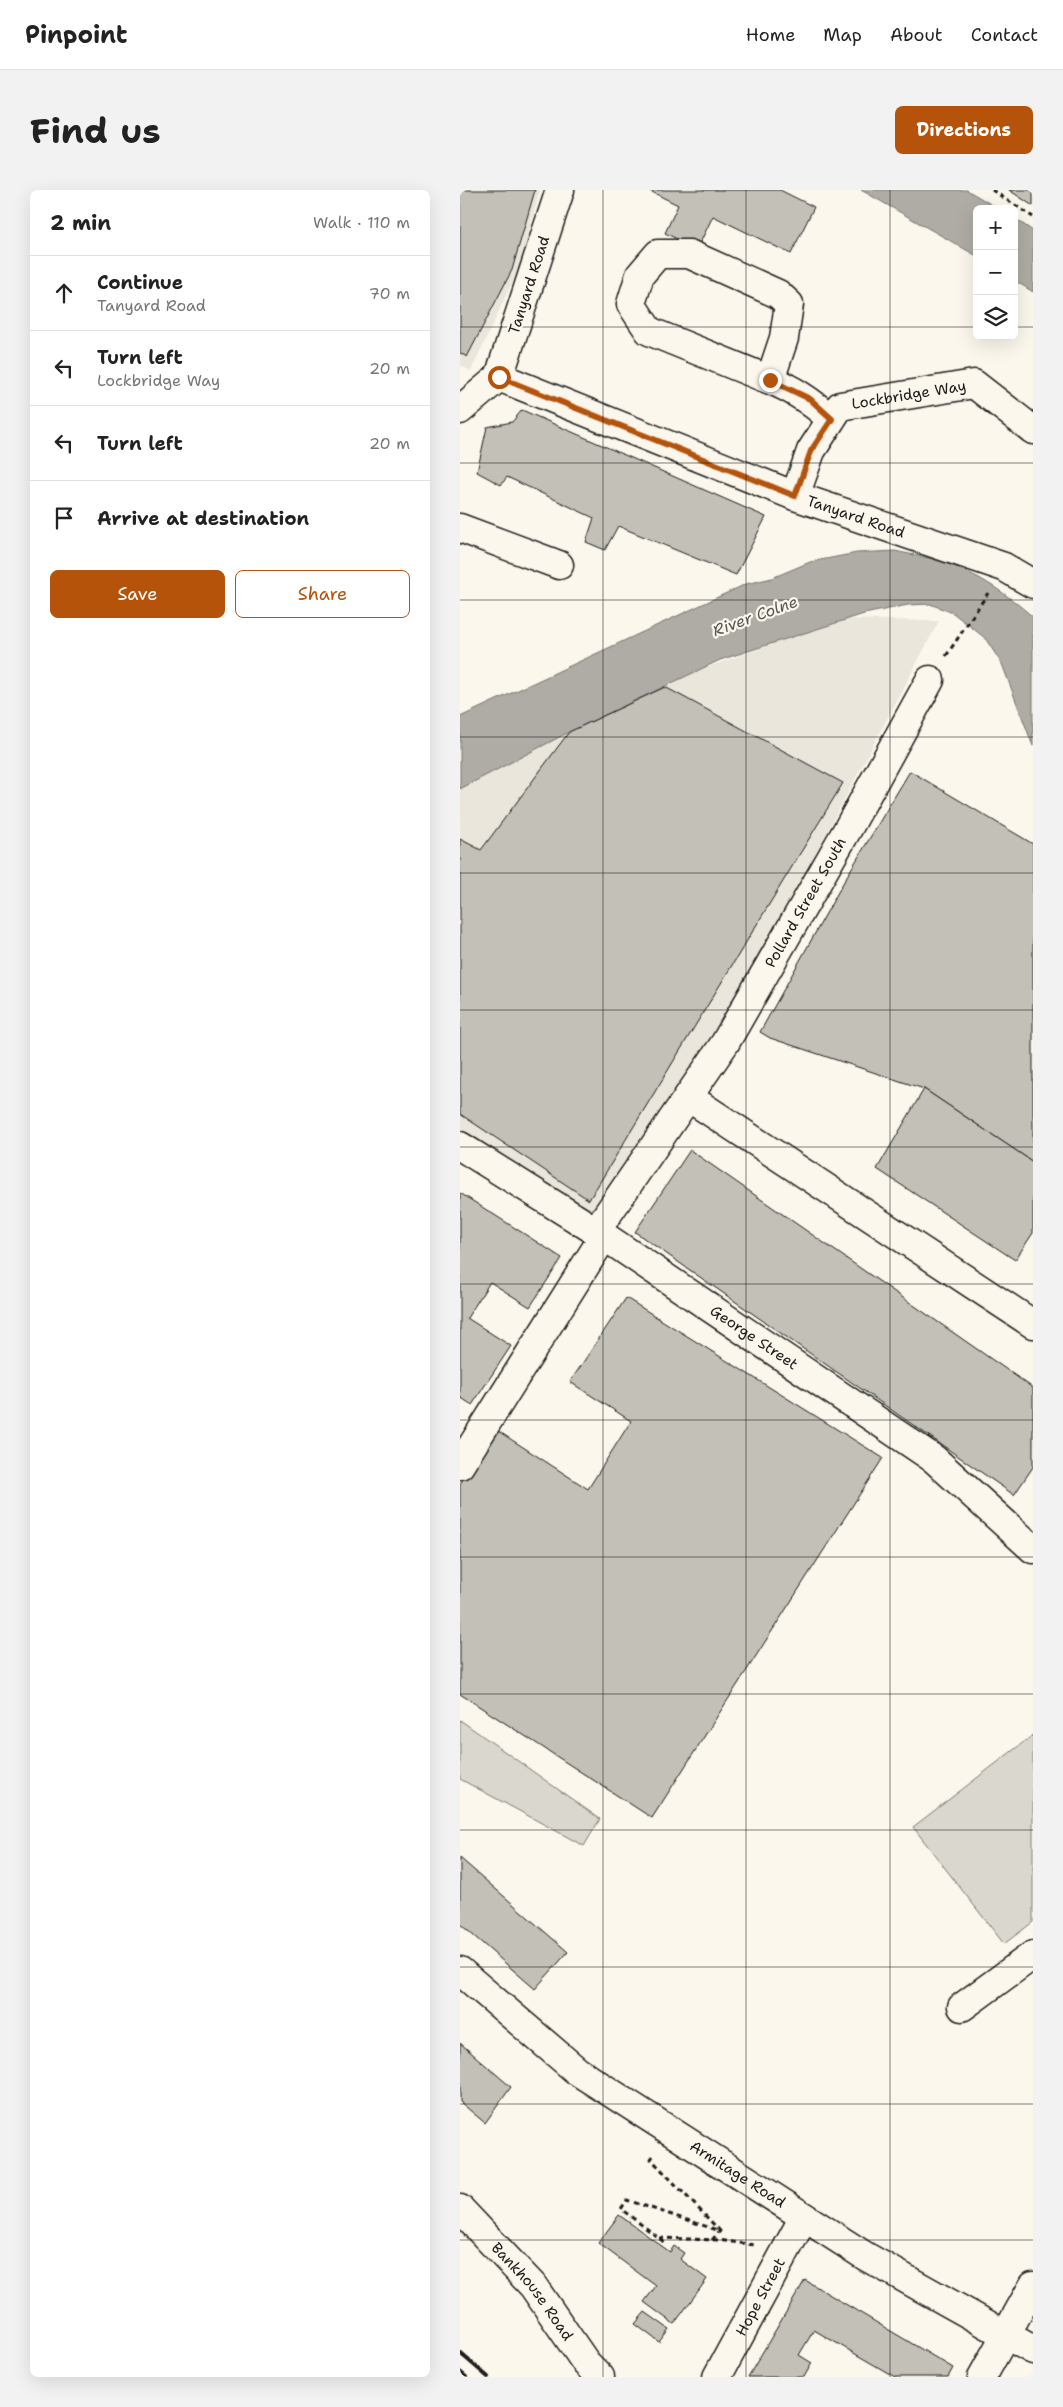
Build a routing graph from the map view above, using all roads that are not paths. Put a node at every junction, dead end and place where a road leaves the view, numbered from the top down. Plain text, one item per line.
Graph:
1 (560, 190) edge
2 (499, 377) junction
3 (770, 380) junction
4 (460, 410) edge
5 (832, 419) junction
6 (1033, 430) edge
7 (795, 496) junction
8 (460, 528) edge
9 (559, 565) dead end
10 (1033, 584) edge
11 (930, 680) road end
12 (688, 1097) junction
13 (460, 1146) edge
14 (600, 1234) junction
15 (1033, 1324) edge
16 (460, 1465) edge
17 (1033, 1549) edge
18 (1033, 1955) edge
19 (460, 1971) edge
20 (962, 2007) dead end
21 (460, 2209) edge
22 (804, 2217) junction
23 (1033, 2286) edge
24 (1006, 2334) junction
25 (1033, 2350) edge
26 (600, 2377) edge
27 (717, 2377) edge
28 (982, 2377) edge

1 - 2 street, Tanyard Road
2 - 4 street
2 - 7 street, Tanyard Road
3 - 3 street
3 - 5 street
5 - 6 street, Lockbridge Way
5 - 7 street, Lockbridge Way
7 - 10 street, Tanyard Road
8 - 9 street
11 - 12 street, Pollard Street South
12 - 14 street, Pollard Street South
12 - 15 street
13 - 14 street, George Street
14 - 16 street, Pollard Street South
14 - 17 street, George Street
18 - 20 street
19 - 22 street, Armitage Road
21 - 26 street, Bankhouse Road
22 - 24 street, Armitage Road
22 - 27 street, Hope Street
23 - 24 street
24 - 25 street, Armitage Road
24 - 28 street

